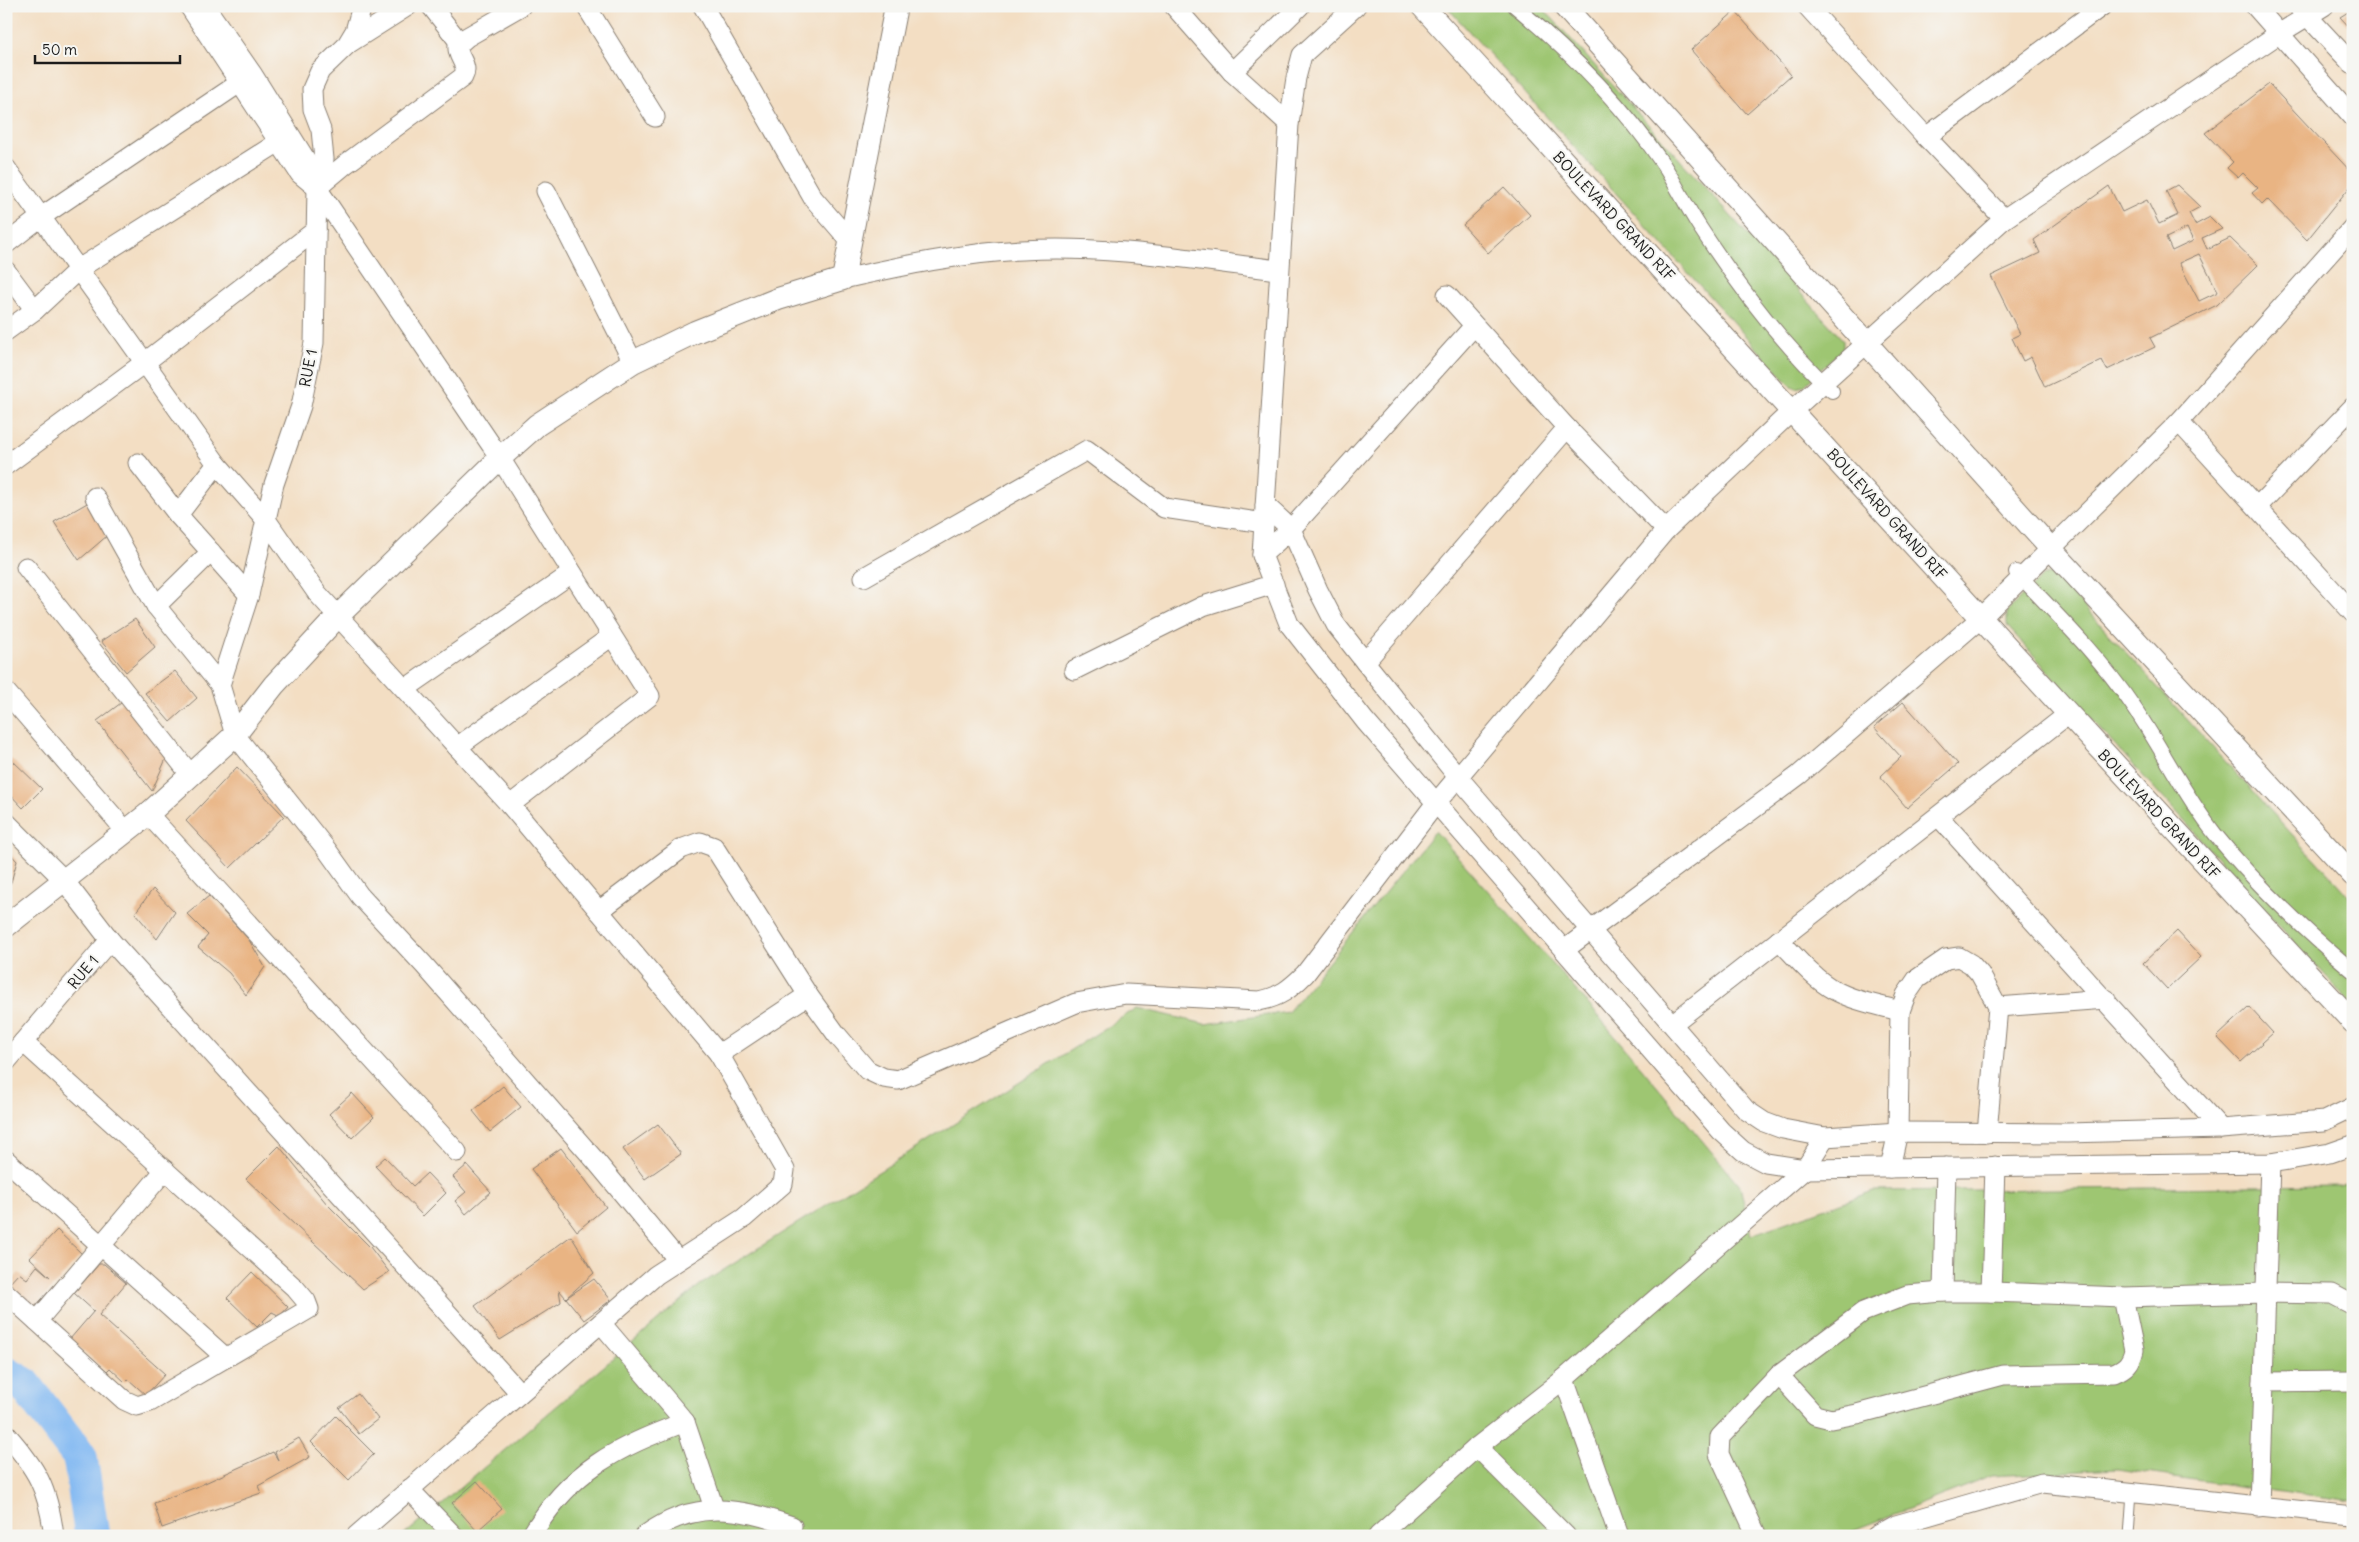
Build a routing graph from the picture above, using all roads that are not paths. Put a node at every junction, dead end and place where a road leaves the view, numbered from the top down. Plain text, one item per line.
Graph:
1 (189, 6) edge
2 (205, 6) edge
3 (362, 6) edge
4 (408, 6) edge
5 (431, 6) edge
6 (521, 6) edge
7 (586, 6) edge
8 (702, 6) edge
9 (896, 6) edge
10 (1174, 6) edge
11 (1300, 6) edge
12 (1356, 6) edge
13 (1422, 6) edge
14 (1515, 6) edge
15 (1564, 6) edge
16 (1807, 6) edge
17 (2255, 6) edge
18 (2324, 6) edge
19 (2097, 8) edge
20 (2303, 11) edge
21 (2280, 33) junction
22 (460, 43) junction
23 (346, 46) junction
24 (2353, 65) edge
25 (1232, 72) junction
26 (241, 82) junction
27 (655, 117) dead end
28 (2353, 118) edge
29 (1289, 124) junction
30 (1926, 137) junction
31 (279, 142) junction
32 (7, 170) edge
33 (317, 188) junction
34 (546, 191) dead end
35 (41, 217) junction
36 (2004, 219) junction
37 (2353, 227) edge
38 (316, 230) junction
39 (850, 241) junction
40 (6, 244) edge
41 (80, 268) junction
42 (1279, 270) junction
43 (6, 271) edge
44 (843, 279) junction
45 (1446, 295) dead end
46 (35, 310) junction
47 (1474, 326) junction
48 (6, 331) edge
49 (1866, 344) junction
50 (634, 362) junction
51 (144, 363) junction
52 (1828, 387) junction
53 (2353, 407) edge
54 (1793, 410) junction
55 (2179, 422) junction
56 (1567, 428) junction
57 (9, 456) edge
58 (500, 458) junction
59 (138, 463) dead end
60 (217, 464) junction
61 (95, 498) dead end
62 (2257, 507) junction
63 (1265, 514) junction
64 (178, 515) junction
65 (267, 521) junction
66 (1291, 529) junction
67 (1666, 530) junction
68 (2052, 549) junction
69 (211, 552) junction
70 (1262, 555) junction
71 (26, 567) dead end
72 (572, 573) junction
73 (2018, 575) junction
74 (864, 577) dead end
75 (1274, 584) junction
76 (249, 595) junction
77 (156, 606) junction
78 (2353, 613) edge
79 (337, 617) junction
80 (1981, 618) junction
81 (612, 636) junction
82 (1365, 662) junction
83 (1074, 670) dead end
84 (220, 685) junction
85 (405, 689) junction
86 (6, 692) edge
87 (2067, 715) junction
88 (235, 735) junction
89 (457, 746) junction
90 (190, 774) junction
91 (1458, 777) junction
92 (1436, 803) junction
93 (510, 805) junction
94 (148, 814) junction
95 (1939, 817) junction
96 (6, 822) edge
97 (125, 830) junction
98 (2353, 875) edge
99 (63, 879) junction
100 (599, 911) junction
101 (7, 926) edge
102 (1590, 930) junction
103 (110, 940) junction
104 (1779, 940) junction
105 (1564, 950) junction
106 (2353, 971) edge
107 (808, 995) junction
108 (2106, 999) junction
109 (1998, 1008) junction
110 (1900, 1011) junction
111 (2353, 1022) edge
112 (1672, 1024) junction
113 (23, 1042) junction
114 (720, 1054) junction
115 (6, 1062) edge
116 (2353, 1107) edge
117 (2221, 1129) junction
118 (1898, 1132) junction
119 (1987, 1133) junction
120 (1825, 1137) junction
121 (2353, 1145) edge
122 (457, 1152) dead end
123 (6, 1160) edge
124 (2270, 1163) junction
125 (1995, 1166) junction
126 (1946, 1167) junction
127 (1890, 1168) junction
128 (1805, 1169) junction
129 (165, 1170) junction
130 (102, 1245) junction
131 (678, 1260) junction
132 (1942, 1292) junction
133 (1991, 1292) junction
134 (6, 1293) edge
135 (2266, 1293) junction
136 (2123, 1297) junction
137 (2353, 1305) edge
138 (37, 1321) junction
139 (601, 1323) junction
140 (226, 1358) junction
141 (1779, 1375) junction
142 (1564, 1379) junction
143 (2353, 1381) edge
144 (2263, 1382) junction
145 (519, 1392) junction
146 (685, 1422) junction
147 (6, 1434) edge
148 (1477, 1446) junction
149 (409, 1489) junction
150 (2132, 1492) junction
151 (2258, 1507) junction
152 (714, 1508) junction
153 (2353, 1516) edge
154 (792, 1526) dead end
155 (54, 1536) edge
156 (356, 1536) edge
157 (454, 1536) edge
158 (531, 1536) edge
159 (644, 1536) edge
160 (1378, 1536) edge
161 (1566, 1536) edge
162 (1619, 1536) edge
163 (1757, 1536) edge
164 (1876, 1536) edge
165 (2130, 1536) edge

1 - 26 street
2 - 33 street
3 - 23 street, RUE 1
4 - 23 street
5 - 22 street
6 - 22 street
7 - 27 street
8 - 39 street
9 - 39 street
10 - 25 street
11 - 25 street
12 - 29 street
13 - 54 street, BOULEVARD GRAND RIF
14 - 52 street
15 - 49 street
16 - 30 street
17 - 21 street
18 - 20 street
19 - 30 street
20 - 21 street
20 - 24 street
21 - 28 street
21 - 36 street
22 - 33 street
23 - 33 street, RUE 1
25 - 29 street
26 - 31 street
26 - 35 street
29 - 42 street
30 - 36 street
31 - 33 street
31 - 41 street
32 - 35 street
33 - 38 street, RUE 1
33 - 58 street
34 - 50 street
35 - 40 street
35 - 41 street
36 - 49 street
37 - 55 street
38 - 51 street
38 - 65 street, RUE 1
39 - 44 street
41 - 46 street
41 - 51 street
42 - 44 street
42 - 63 street
43 - 46 street
44 - 50 street
45 - 47 street
46 - 48 street
47 - 56 street
47 - 66 street
49 - 52 street
49 - 68 street
50 - 58 street
51 - 57 street
51 - 60 street
52 - 54 street
53 - 62 street
54 - 67 street
54 - 80 street, BOULEVARD GRAND RIF
55 - 62 street
55 - 68 street
56 - 67 street
56 - 82 street
58 - 72 street
58 - 79 street
59 - 64 street
60 - 64 street
60 - 65 street
61 - 77 street
62 - 78 street
63 - 66 street
63 - 70 street
63 - 74 street
64 - 69 street
65 - 76 street, RUE 1
65 - 79 street
66 - 70 street
66 - 82 street
67 - 91 street
68 - 73 street
68 - 98 street
69 - 76 street
69 - 77 street
70 - 75 street
71 - 90 street
72 - 81 street
72 - 85 street
73 - 80 street
73 - 106 street
75 - 83 street
75 - 92 street
76 - 84 street, RUE 1
77 - 84 street
79 - 85 street
79 - 88 street
80 - 87 street, BOULEVARD GRAND RIF
80 - 102 street
81 - 89 street
81 - 93 street
82 - 91 street
84 - 88 street
85 - 89 street
86 - 97 street
87 - 95 street
87 - 111 street, BOULEVARD GRAND RIF
88 - 90 street
88 - 131 street
89 - 93 street
90 - 94 street
91 - 92 street
91 - 102 street
92 - 105 street
92 - 107 street
93 - 100 street
94 - 97 street
94 - 122 street
95 - 104 street
95 - 108 street
96 - 99 street
97 - 99 street
99 - 101 street
99 - 103 street
100 - 107 street
100 - 114 street
102 - 105 street
102 - 112 street
103 - 113 street, RUE 1
103 - 145 street
104 - 110 street
104 - 112 street
105 - 128 street
107 - 114 street
108 - 109 street
108 - 117 street
109 - 110 street
109 - 119 street
110 - 118 street
112 - 120 street
113 - 115 street, RUE 1
113 - 129 street
114 - 131 street
116 - 117 street
117 - 119 street
118 - 119 street
118 - 120 street
118 - 127 street
120 - 128 street
121 - 124 street
123 - 130 street
124 - 125 street
124 - 135 street
125 - 126 street
125 - 133 street
126 - 127 street
126 - 132 street
127 - 128 street
128 - 142 street
129 - 130 street
129 - 140 street
130 - 138 street
130 - 140 street
131 - 139 street
132 - 133 street
132 - 141 street
133 - 136 street
134 - 138 street
135 - 136 street
135 - 137 street
135 - 144 street
136 - 141 street
138 - 140 street
139 - 145 street
139 - 146 street
141 - 163 street
142 - 148 street
142 - 162 street
143 - 144 street
144 - 151 street
145 - 149 street
146 - 152 street
146 - 158 street
147 - 155 street
148 - 160 street
148 - 161 street
149 - 156 street
149 - 157 street
150 - 151 street
150 - 164 street
150 - 165 lane
151 - 153 street
152 - 154 street
152 - 159 street

